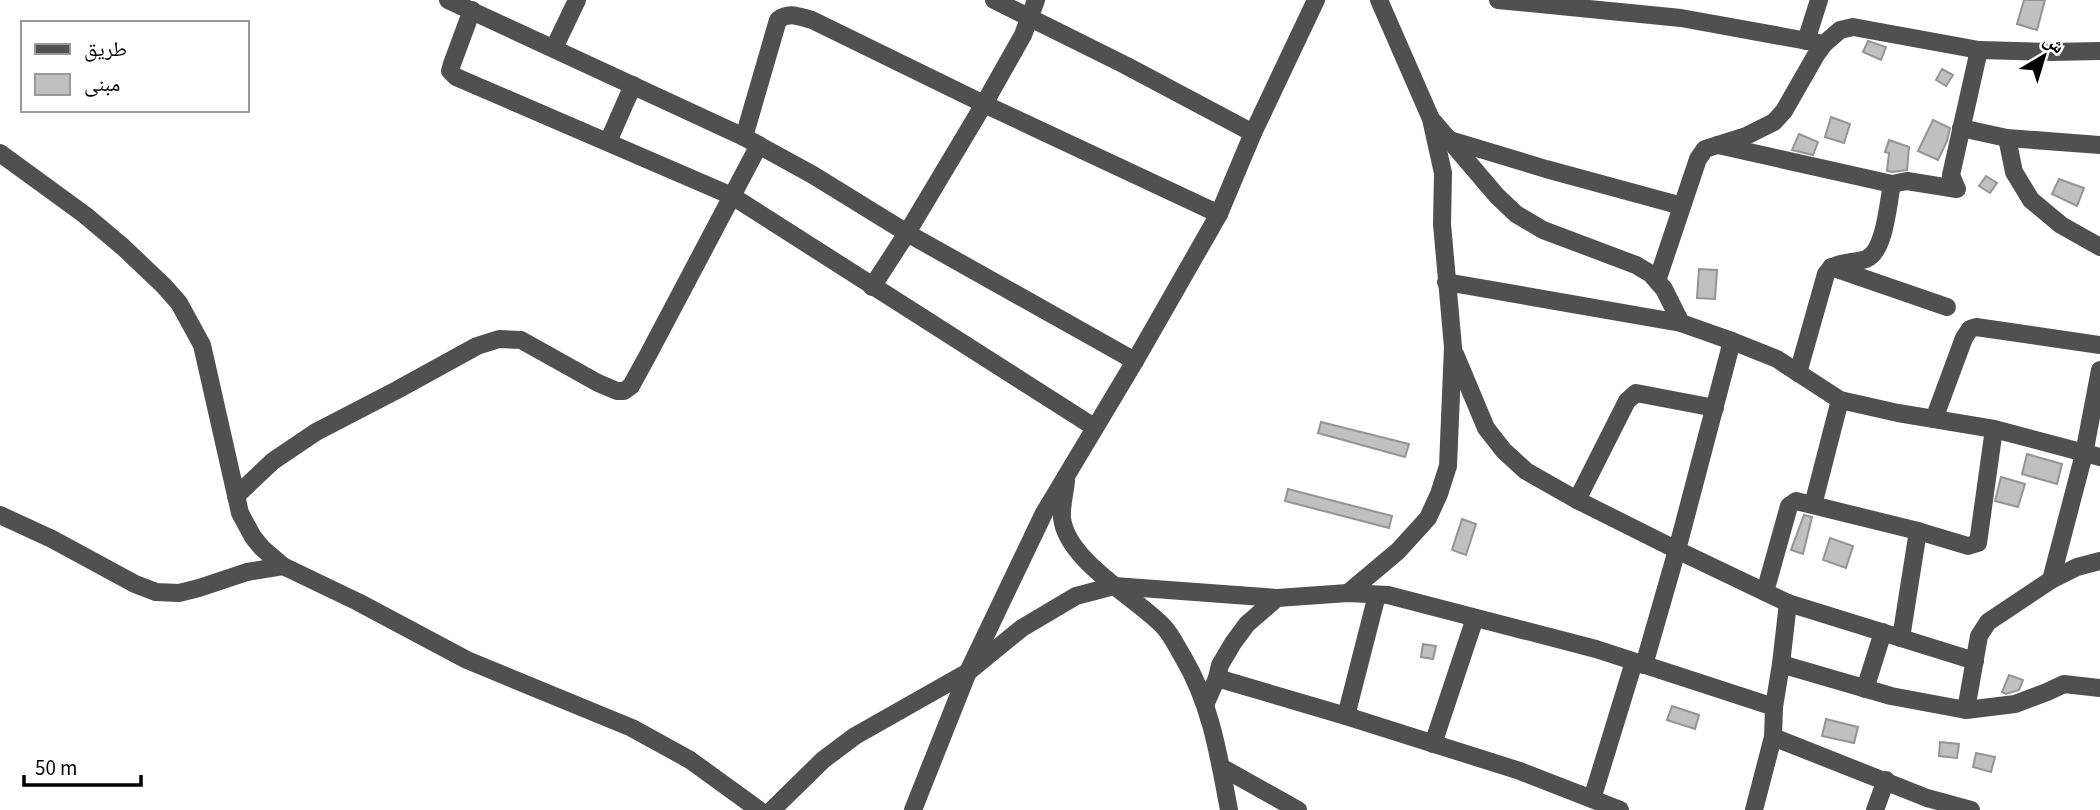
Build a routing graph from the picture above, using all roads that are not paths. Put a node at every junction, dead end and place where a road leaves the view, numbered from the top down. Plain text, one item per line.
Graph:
1 (448, 0) edge
2 (577, 0) edge
3 (994, 0) edge
4 (1316, 0) edge
5 (1379, 0) edge
6 (1498, 0) edge
7 (1819, 0) edge
8 (1033, 8) edge
9 (472, 10) junction
10 (1815, 42) junction
11 (554, 48) junction
12 (1979, 50) junction
13 (2100, 51) edge
14 (633, 85) junction
15 (984, 104) junction
16 (1431, 119) junction
17 (1961, 128) junction
18 (1253, 133) junction
19 (2007, 138) junction
20 (1448, 139) junction
21 (752, 141) junction
22 (608, 142) junction
23 (1715, 145) junction
24 (2100, 145) edge
25 (0, 153) edge
26 (1892, 184) junction
27 (732, 196) junction
28 (1682, 206) junction
29 (1219, 214) junction
30 (907, 233) junction
31 (2100, 247) edge
32 (1831, 267) junction
33 (1657, 281) junction
34 (1446, 282) junction
35 (872, 287) junction
36 (1947, 307) dead end
37 (1681, 323) junction
38 (1732, 341) junction
39 (2100, 345) edge
40 (1453, 347) junction
41 (1135, 361) junction
42 (2100, 370) edge
43 (1798, 373) junction
44 (1840, 400) junction
45 (1715, 408) junction
46 (1934, 419) junction
47 (1094, 427) junction
48 (1994, 429) junction
49 (2092, 455) edge
50 (1068, 470) junction
51 (236, 496) junction
52 (1577, 500) junction
53 (1813, 505) junction
54 (0, 515) edge
55 (1918, 531) junction
56 (1677, 550) junction
57 (2100, 561) edge
58 (282, 566) junction
59 (2051, 580) junction
60 (1114, 586) junction
61 (1765, 592) junction
62 (1348, 593) junction
63 (1377, 595) junction
64 (1277, 598) junction
65 (1788, 603) junction
66 (1475, 618) junction
67 (1883, 632) junction
68 (1901, 638) junction
69 (1975, 661) junction
70 (1639, 663) junction
71 (1781, 664) junction
72 (968, 672) junction
73 (1217, 678) junction
74 (2100, 688) edge
75 (1865, 689) junction
76 (1206, 703) junction
77 (1774, 707) junction
78 (1966, 710) junction
79 (1346, 716) junction
80 (1773, 737) junction
81 (1433, 744) junction
82 (1221, 767) junction
83 (1886, 780) junction
84 (1592, 799) junction
85 (759, 810) edge
86 (772, 810) edge
87 (913, 810) edge
88 (1229, 810) edge
89 (1298, 810) edge
90 (1620, 810) edge
91 (1754, 810) edge
92 (1875, 810) edge
93 (1972, 810) edge

1 - 9 street
2 - 11 street
3 - 8 street
4 - 18 street
5 - 16 street
6 - 10 street
7 - 10 street
8 - 15 street
8 - 18 street
9 - 11 street
9 - 22 street
10 - 12 street
10 - 23 street
11 - 14 street
12 - 13 street
12 - 17 street
14 - 21 street
14 - 22 street
15 - 21 street
15 - 29 street
15 - 30 street
16 - 20 street
16 - 34 street
17 - 19 street
17 - 26 street
18 - 29 street
19 - 24 street
19 - 31 street
20 - 28 street
20 - 33 street
21 - 27 street
21 - 30 street
22 - 27 street
23 - 26 street
23 - 28 street
25 - 51 street
26 - 32 street
27 - 35 street
27 - 51 street
28 - 33 street
29 - 41 street
30 - 35 street
30 - 41 street
32 - 36 street
32 - 43 street
33 - 37 street
34 - 37 street
34 - 40 street
35 - 47 street
37 - 38 street
38 - 43 street
38 - 45 street
39 - 46 street
40 - 52 street
40 - 62 street
41 - 47 street
42 - 49 street
43 - 44 street
44 - 46 street
44 - 53 street
45 - 52 street
45 - 56 street
46 - 48 street
47 - 50 street
48 - 49 street
48 - 55 street
49 - 59 street
50 - 60 street
50 - 72 street
51 - 58 street
52 - 56 street
53 - 55 street
53 - 61 street
54 - 58 street
55 - 68 street
56 - 61 street
56 - 70 street
57 - 59 street
58 - 85 street
59 - 69 street
60 - 64 street
60 - 72 street
60 - 76 street
61 - 65 street
62 - 63 street
62 - 64 street
63 - 66 street
63 - 79 street
64 - 73 street
65 - 67 street
65 - 71 street
66 - 70 street
66 - 81 street
67 - 68 street
67 - 75 street
68 - 69 street
69 - 78 street
70 - 77 street
70 - 84 street
71 - 75 street
71 - 77 street
72 - 86 street
72 - 87 street
73 - 76 street
73 - 79 street
74 - 78 street
75 - 78 street
76 - 82 street
77 - 80 street
79 - 81 street
80 - 83 street
80 - 91 street
81 - 84 street
82 - 88 street
82 - 89 street
83 - 92 street
83 - 93 street
84 - 90 street

